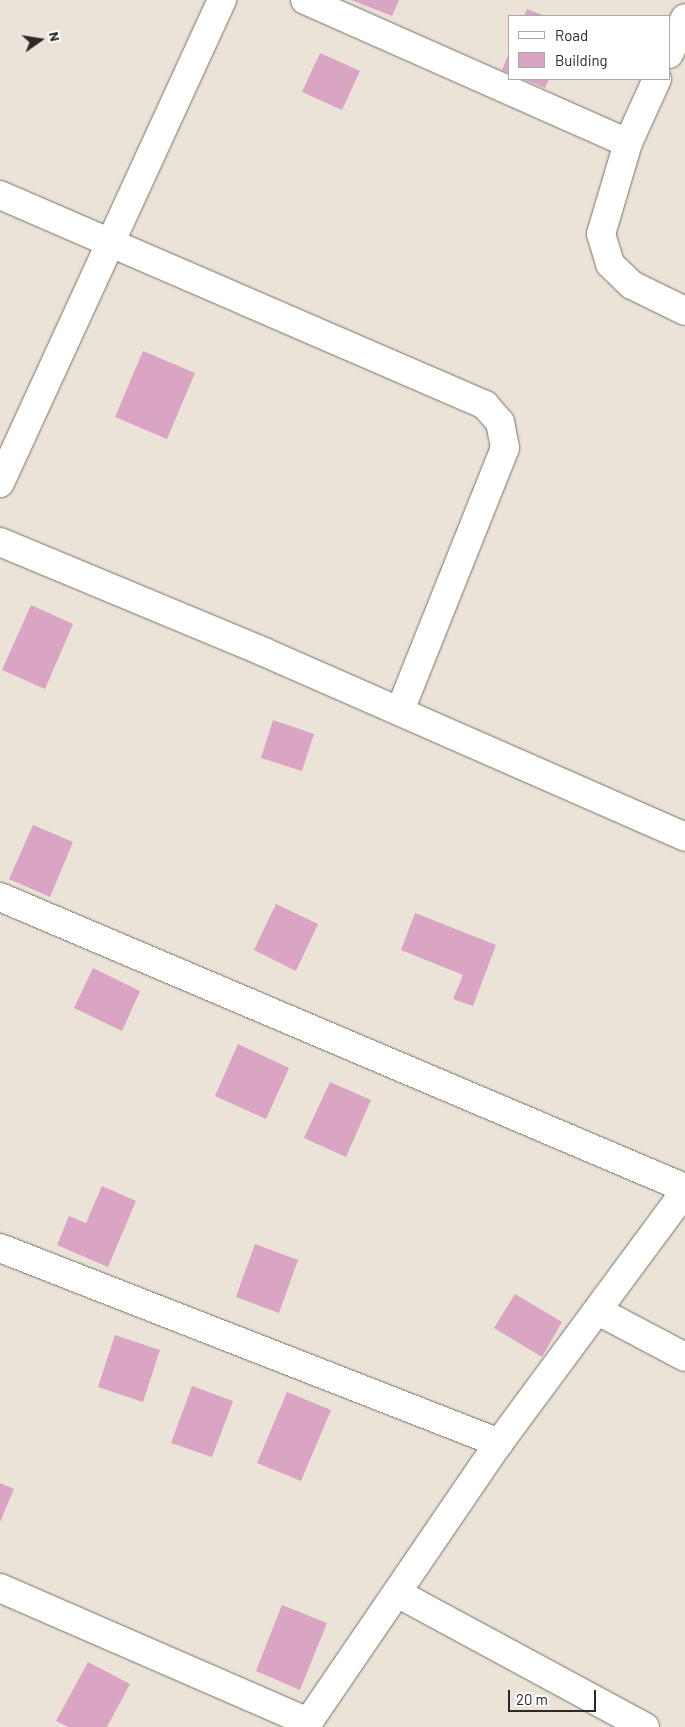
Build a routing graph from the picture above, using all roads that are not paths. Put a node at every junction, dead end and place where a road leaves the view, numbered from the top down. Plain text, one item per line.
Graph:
1 (222, 0) edge
2 (305, 0) edge
3 (685, 18) edge
4 (670, 52) edge
5 (657, 80) edge
6 (628, 143) junction
7 (0, 195) edge
8 (111, 242) junction
9 (685, 311) edge
10 (0, 483) edge
11 (0, 542) edge
12 (400, 712) junction
13 (685, 837) edge
14 (0, 897) edge
15 (685, 1188) edge
16 (685, 1192) edge
17 (0, 1248) edge
18 (598, 1312) junction
19 (685, 1357) edge
20 (499, 1443) junction
21 (0, 1588) edge
22 (397, 1593) junction
23 (307, 1724) edge
24 (645, 1727) edge

1 - 8 street
2 - 6 street
3 - 4 street
5 - 6 street
6 - 9 street
7 - 8 street
8 - 10 street
8 - 12 street
11 - 12 street
12 - 13 street
14 - 15 street
16 - 18 street
17 - 20 street
18 - 19 street
18 - 20 street
20 - 22 street
21 - 23 street
22 - 23 street
22 - 24 street

